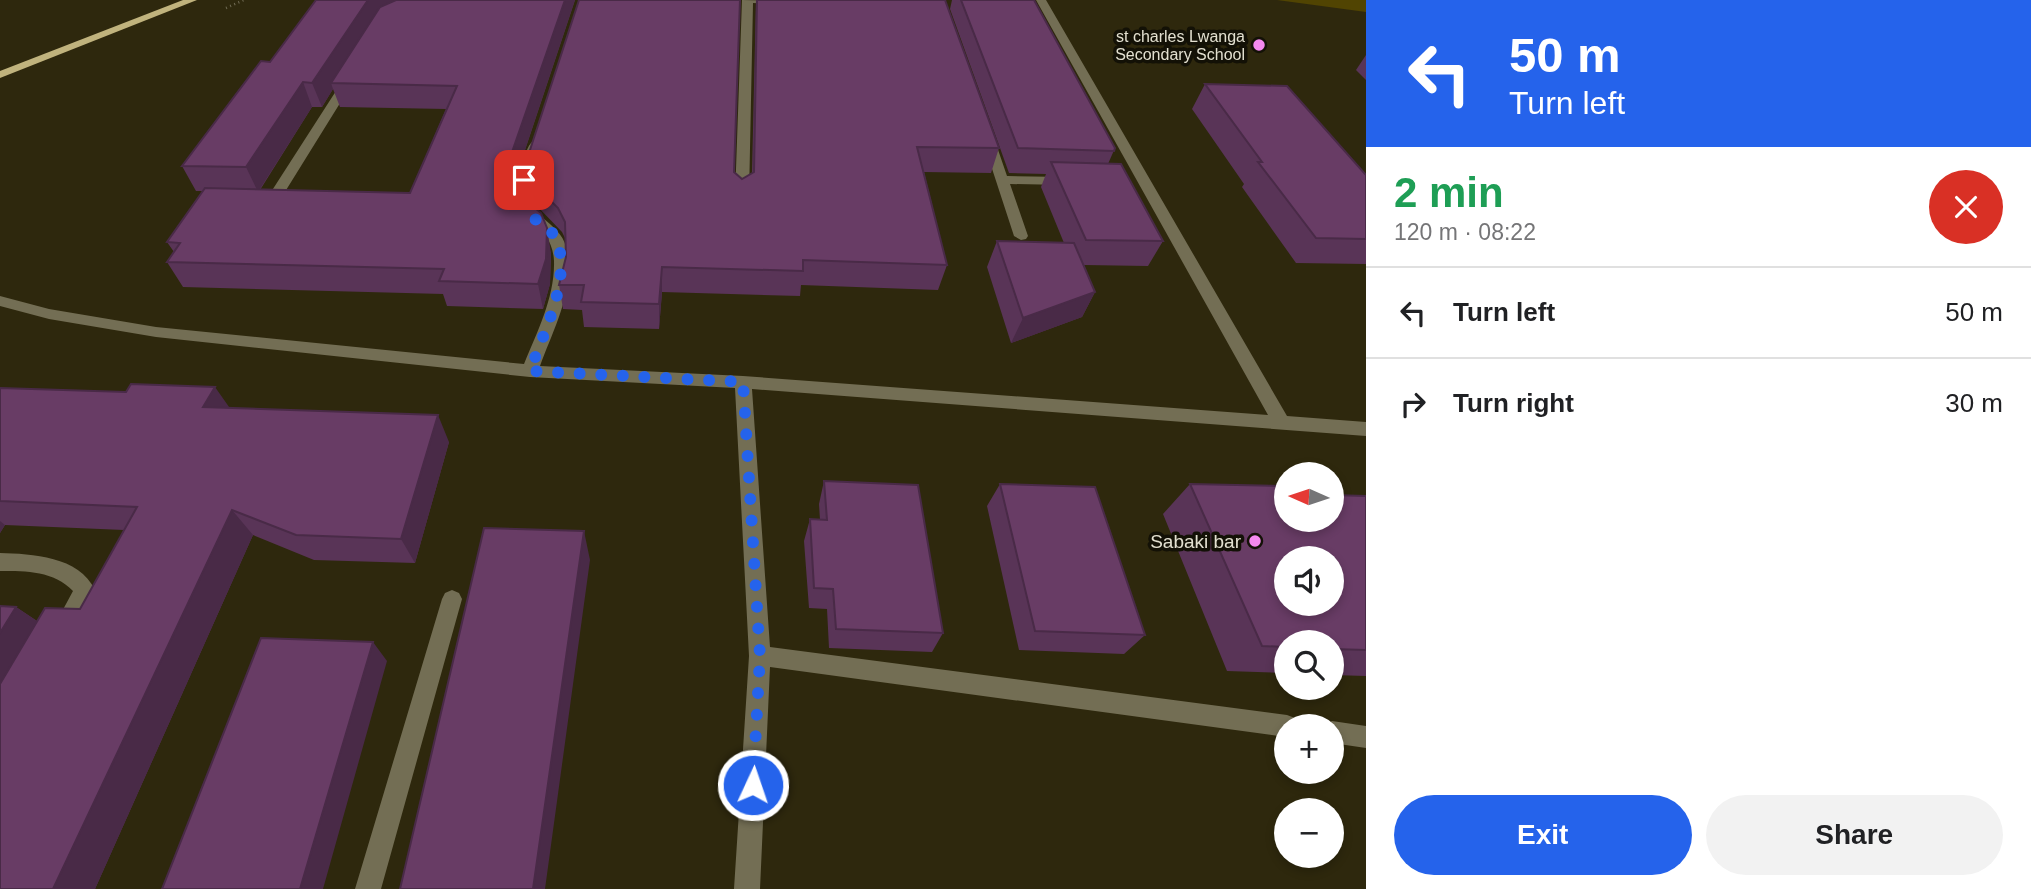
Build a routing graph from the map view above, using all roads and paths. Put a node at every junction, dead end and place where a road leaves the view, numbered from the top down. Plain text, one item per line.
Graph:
1 (192, 0) edge
2 (748, 0) edge
3 (787, 1) edge
4 (1038, 3) edge
5 (352, 74) edge
6 (0, 75) edge
7 (541, 128) edge
8 (984, 129) edge
9 (1002, 180) junction
10 (1080, 182) edge
11 (278, 192) edge
12 (742, 197) edge
13 (1021, 236) dead end
14 (0, 301) edge
15 (530, 371) junction
16 (743, 382) junction
17 (1281, 422) junction
18 (1366, 429) edge
19 (0, 562) edge
20 (452, 599) dead end
21 (52, 648) edge
22 (760, 656) junction
23 (1274, 724) edge
24 (1344, 734) edge
25 (1366, 737) edge
26 (368, 889) edge
27 (747, 889) edge

1 - 6 main road
2 - 3 street
2 - 12 street
4 - 17 street
5 - 11 street
7 - 15 street
8 - 9 street
9 - 10 street
9 - 13 street
14 - 15 street
15 - 16 street
16 - 17 street
16 - 22 street
17 - 18 street
19 - 21 street
20 - 26 street
22 - 23 street
22 - 27 street
24 - 25 street

